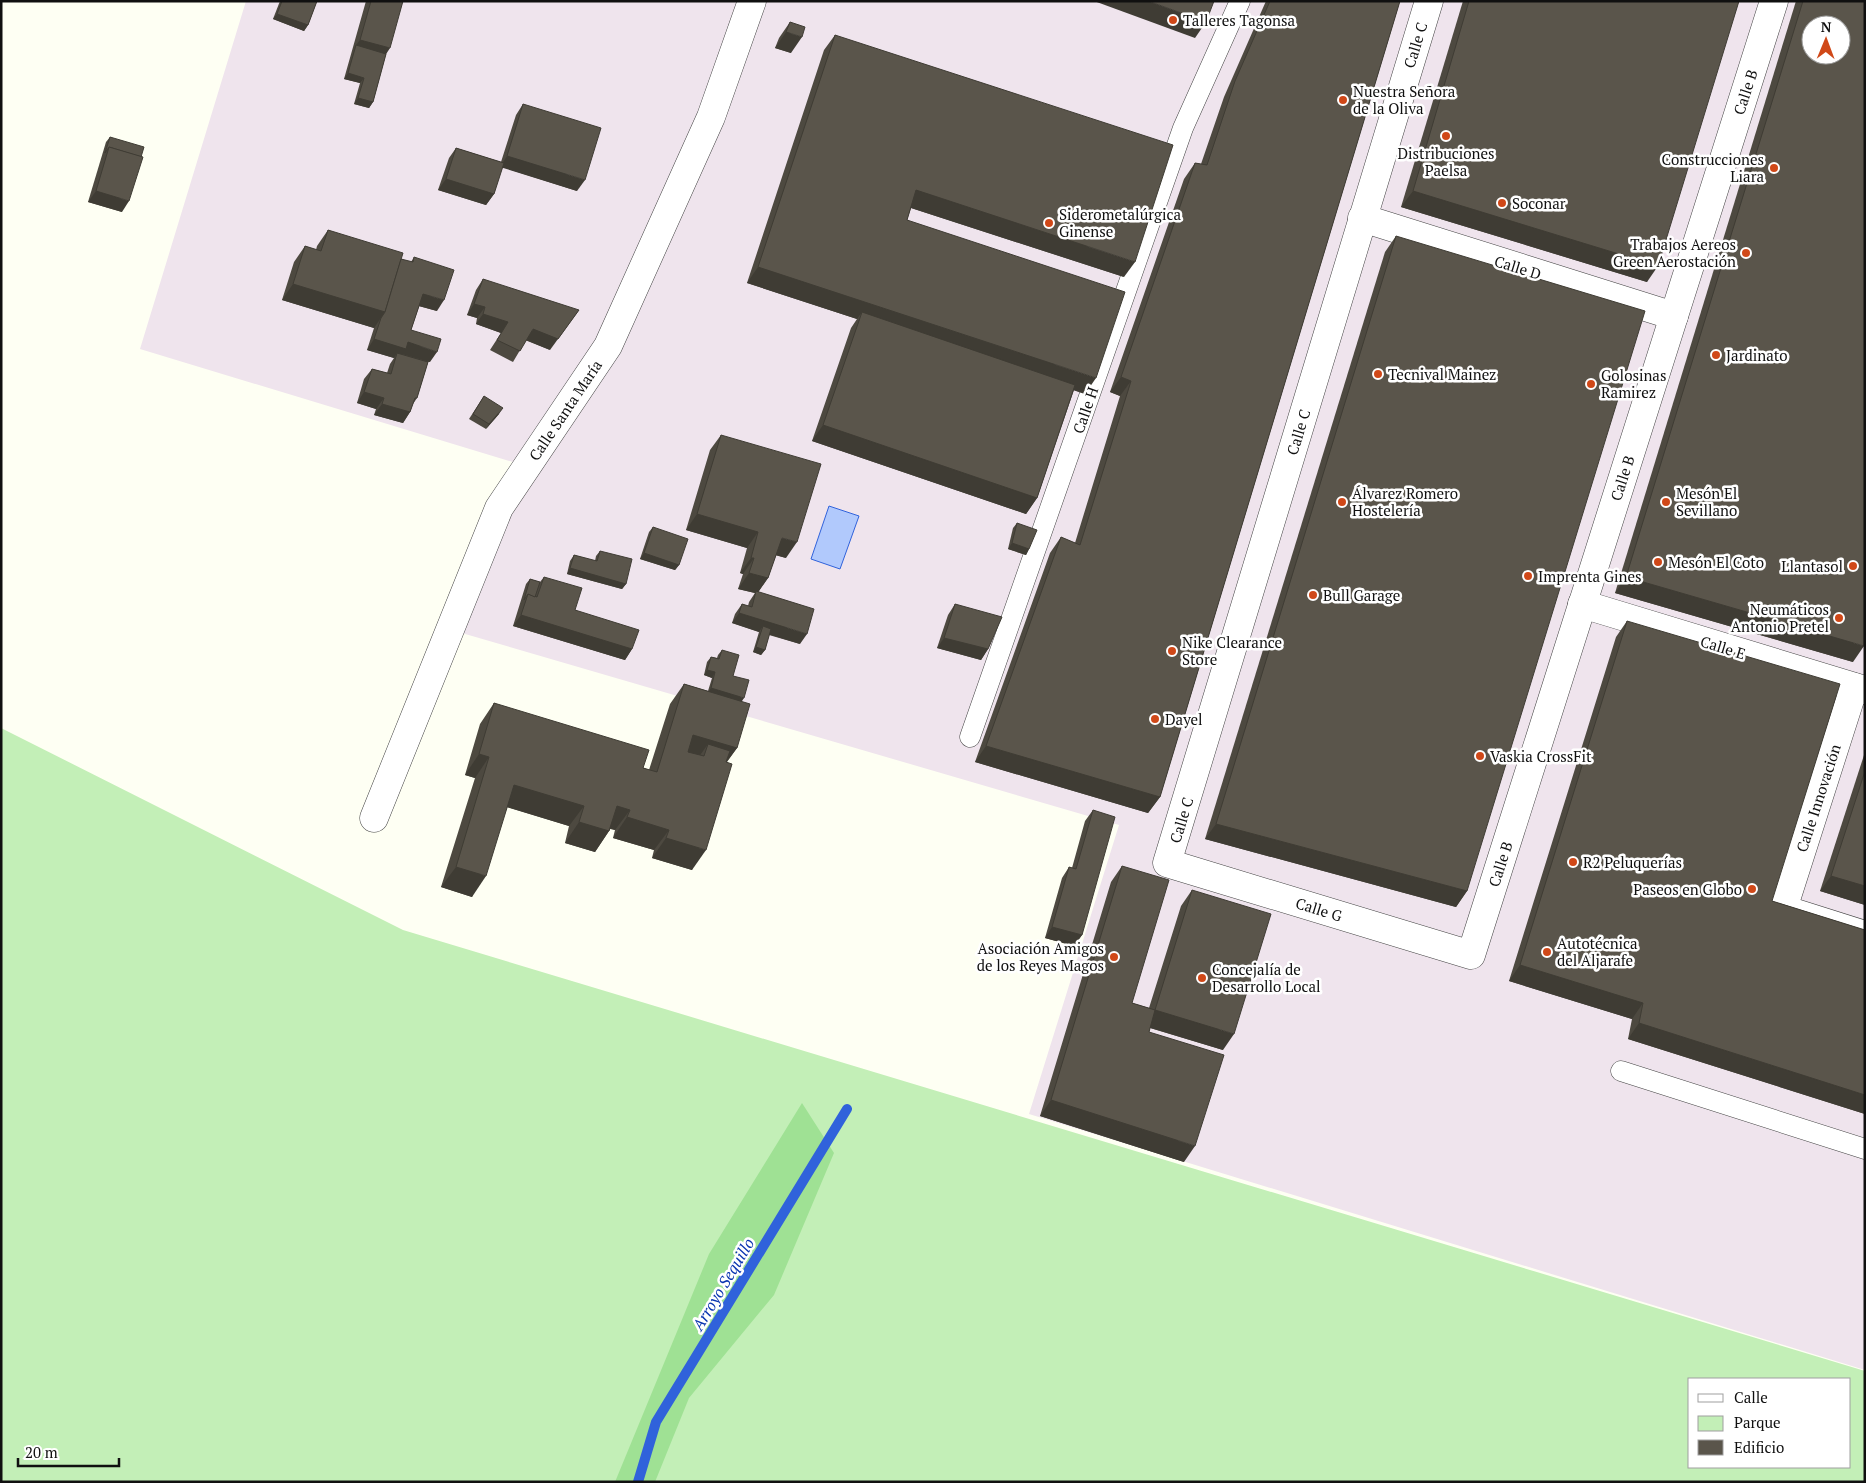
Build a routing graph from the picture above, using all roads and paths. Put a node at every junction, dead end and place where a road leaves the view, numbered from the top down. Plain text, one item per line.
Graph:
1 (752, 1) edge
2 (1240, 1) edge
3 (1428, 1) edge
4 (1774, 1) edge
5 (1362, 218) junction
6 (1674, 316) junction
7 (1582, 604) junction
8 (1859, 689) edge
9 (970, 737) dead end
10 (374, 818) dead end
11 (1168, 863) joint
12 (1865, 935) edge
13 (1471, 955) joint
14 (1621, 1072) dead end
15 (1865, 1149) edge

1 - 10 street, Calle Santa María
2 - 9 lane, Calle H
3 - 5 street, Calle C
4 - 6 street, Calle B
5 - 6 street, Calle D
5 - 11 street, Calle C
6 - 7 street, Calle B
7 - 8 street, Calle E
7 - 13 street, Calle B
8 - 12 street, Calle Innovación
11 - 13 street, Calle G
14 - 15 lane

